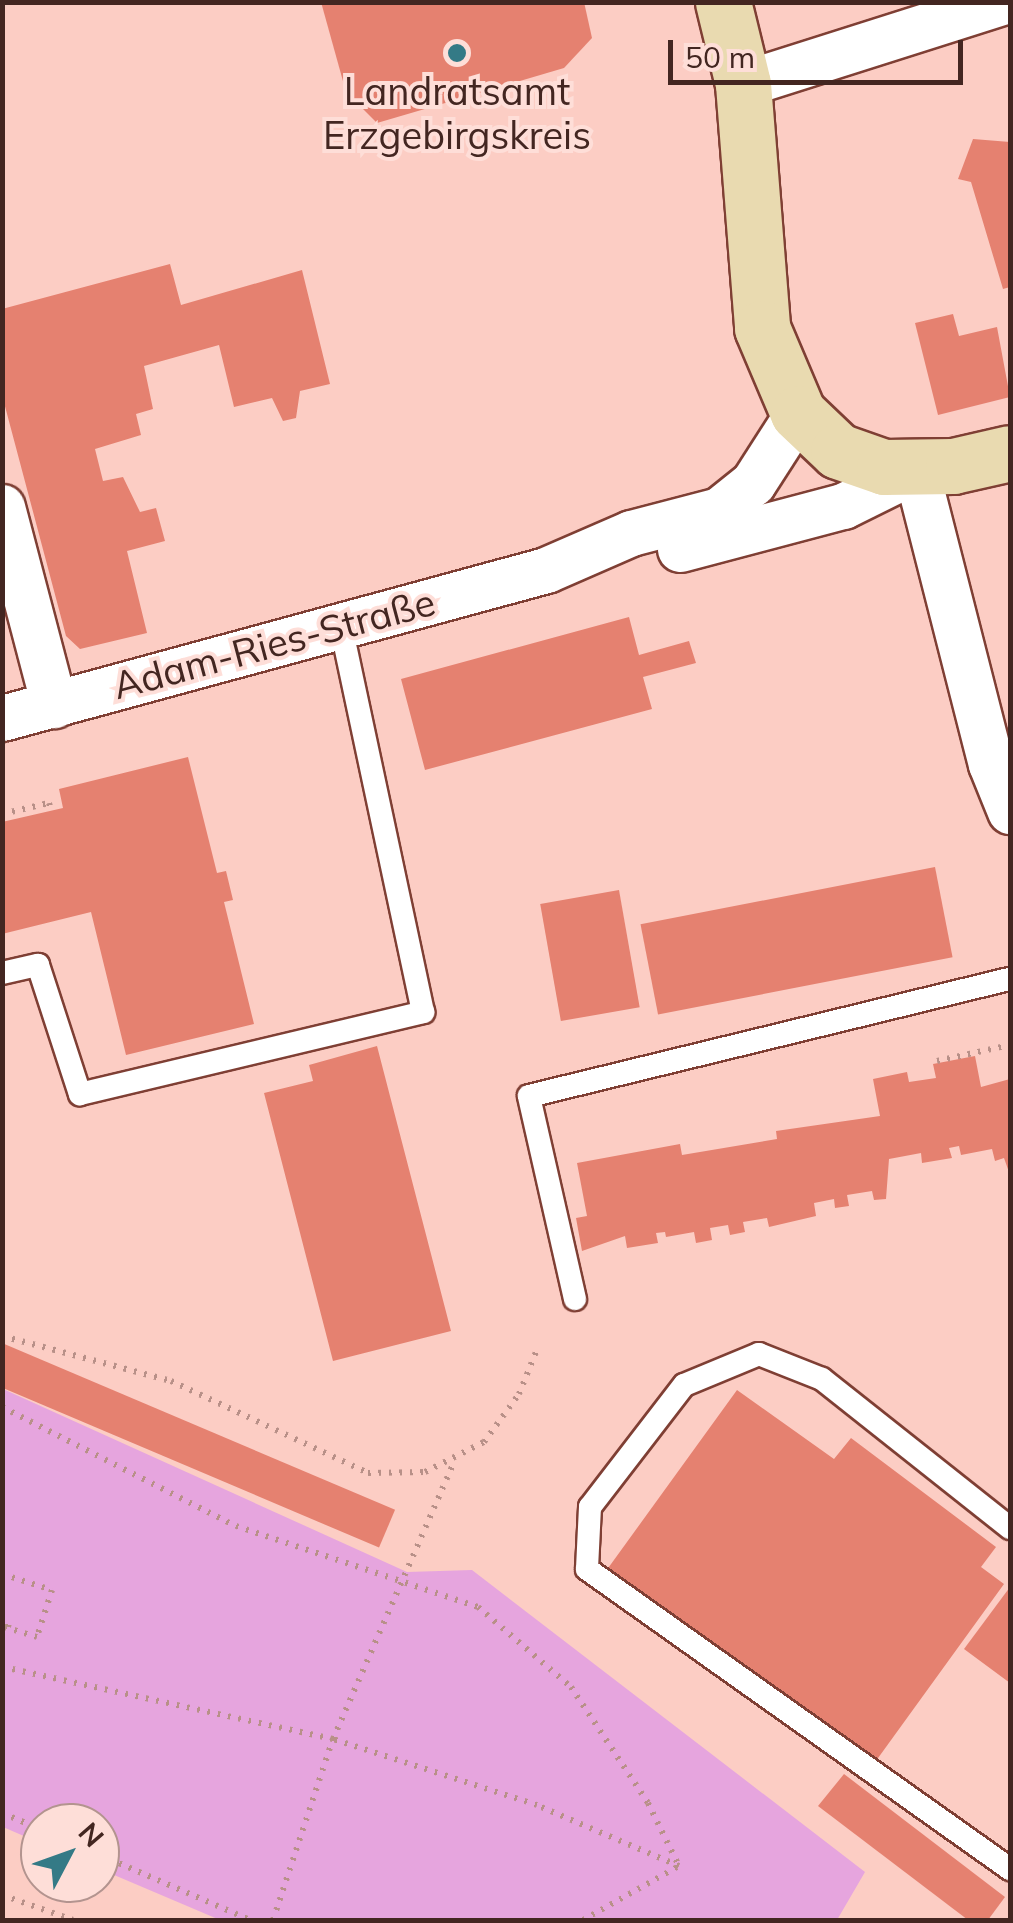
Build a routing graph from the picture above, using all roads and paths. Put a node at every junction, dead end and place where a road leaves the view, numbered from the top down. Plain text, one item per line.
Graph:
1 (724, 2) edge
2 (1002, 2) edge
3 (743, 84) junction
4 (798, 412) junction
5 (1010, 453) edge
6 (916, 470) junction
7 (2, 507) edge
8 (546, 570) junction
9 (341, 625) junction
10 (54, 705) junction
11 (2, 718) edge
12 (52, 810) dead end
13 (1010, 811) edge
14 (2, 814) edge
15 (2, 973) edge
16 (1010, 979) edge
17 (1010, 1046) edge
18 (938, 1061) dead end
19 (575, 1300) dead end
20 (2, 1336) edge
21 (538, 1347) dead end
22 (2, 1408) edge
23 (454, 1460) junction
24 (1010, 1528) edge
25 (2, 1574) edge
26 (398, 1580) junction
27 (24, 1581) junction
28 (20, 1590) dead end
29 (32, 1609) dead end
30 (45, 1612) junction
31 (10, 1618) dead end
32 (5, 1626) edge
33 (2, 1667) edge
34 (333, 1738) junction
35 (120, 1864) edge
36 (679, 1866) junction
37 (1010, 1869) edge
38 (2, 1896) edge
39 (73, 1920) edge
40 (250, 1920) edge
41 (272, 1920) edge
42 (582, 1920) edge

1 - 3 main road
2 - 3 street
3 - 4 main road
4 - 6 main road
4 - 8 street, Adam-Ries-Straße
5 - 6 main road, Adam-Ries-Straße
6 - 8 street, Adam-Ries-Straße
6 - 13 street
7 - 10 street
8 - 9 street, Adam-Ries-Straße
9 - 10 street, Adam-Ries-Straße
9 - 15 lane
10 - 11 street, Adam-Ries-Straße
12 - 14 path
16 - 19 lane
17 - 18 path
20 - 23 path
21 - 23 path
22 - 26 path
23 - 26 path
24 - 37 lane
25 - 27 path
26 - 34 path
26 - 36 path
27 - 28 path
27 - 30 path
29 - 30 path
30 - 32 path
31 - 32 path
33 - 34 path
34 - 36 path
34 - 41 path
35 - 40 path
36 - 42 path
38 - 39 path

